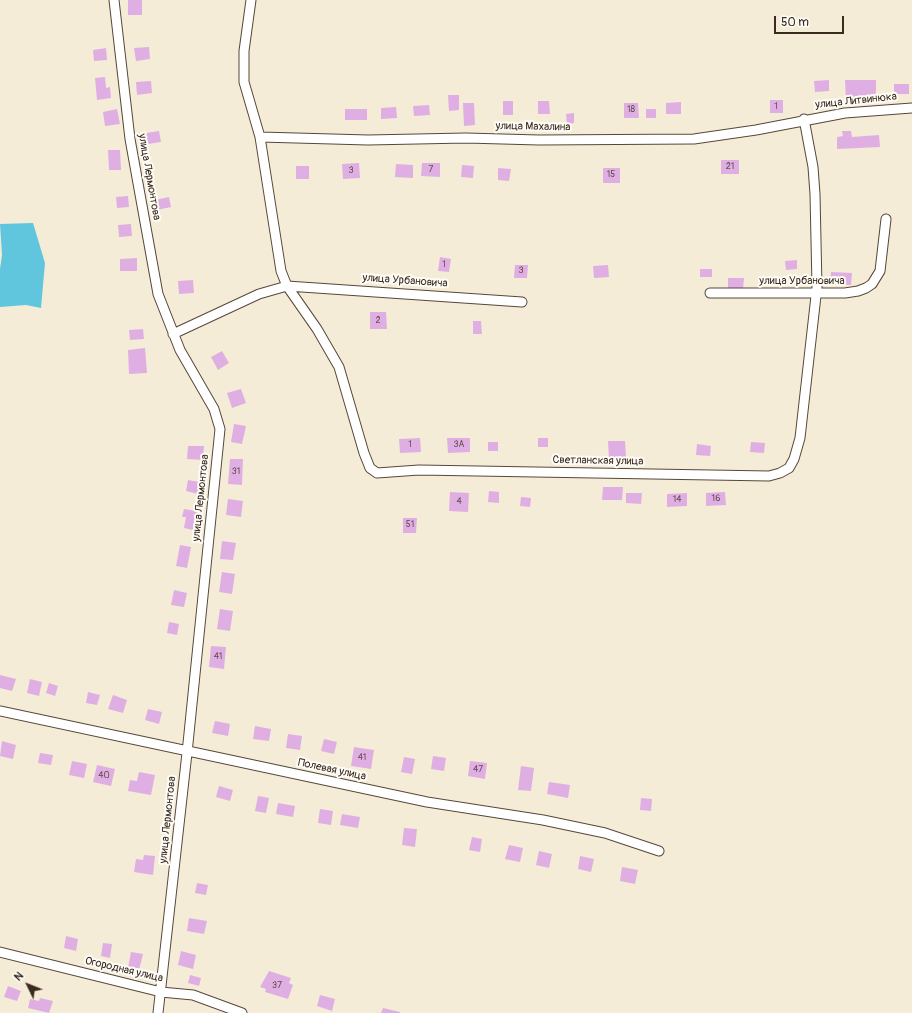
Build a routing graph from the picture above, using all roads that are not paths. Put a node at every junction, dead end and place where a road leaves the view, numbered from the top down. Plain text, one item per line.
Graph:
1 (114, 0) edge
2 (251, 0) edge
3 (912, 108) edge
4 (804, 119) junction
5 (260, 137) junction
6 (886, 219) dead end
7 (287, 286) junction
8 (710, 293) dead end
9 (816, 293) junction
10 (522, 302) dead end
11 (173, 334) junction
12 (0, 711) edge
13 (187, 753) junction
14 (659, 851) dead end
15 (0, 952) edge
16 (161, 992) junction
17 (158, 1013) edge
18 (242, 1013) edge

1 - 11 street, улица Лермонтова
2 - 5 street
3 - 4 street, улица Литвинюка
4 - 5 street, улица Махалина
4 - 9 street, Светланская улица
5 - 7 street
6 - 9 street, улица Урбановича
7 - 9 street, Светланская улица
7 - 10 street, улица Урбановича
7 - 11 street, улица Урбановича
8 - 9 street, улица Урбановича
11 - 13 street, улица Лермонтова
12 - 13 street, Полевая улица
13 - 14 street, Полевая улица
13 - 16 street, улица Лермонтова
15 - 16 street, Огородная улица
16 - 17 street, улица Лермонтова
16 - 18 street, Огородная улица

